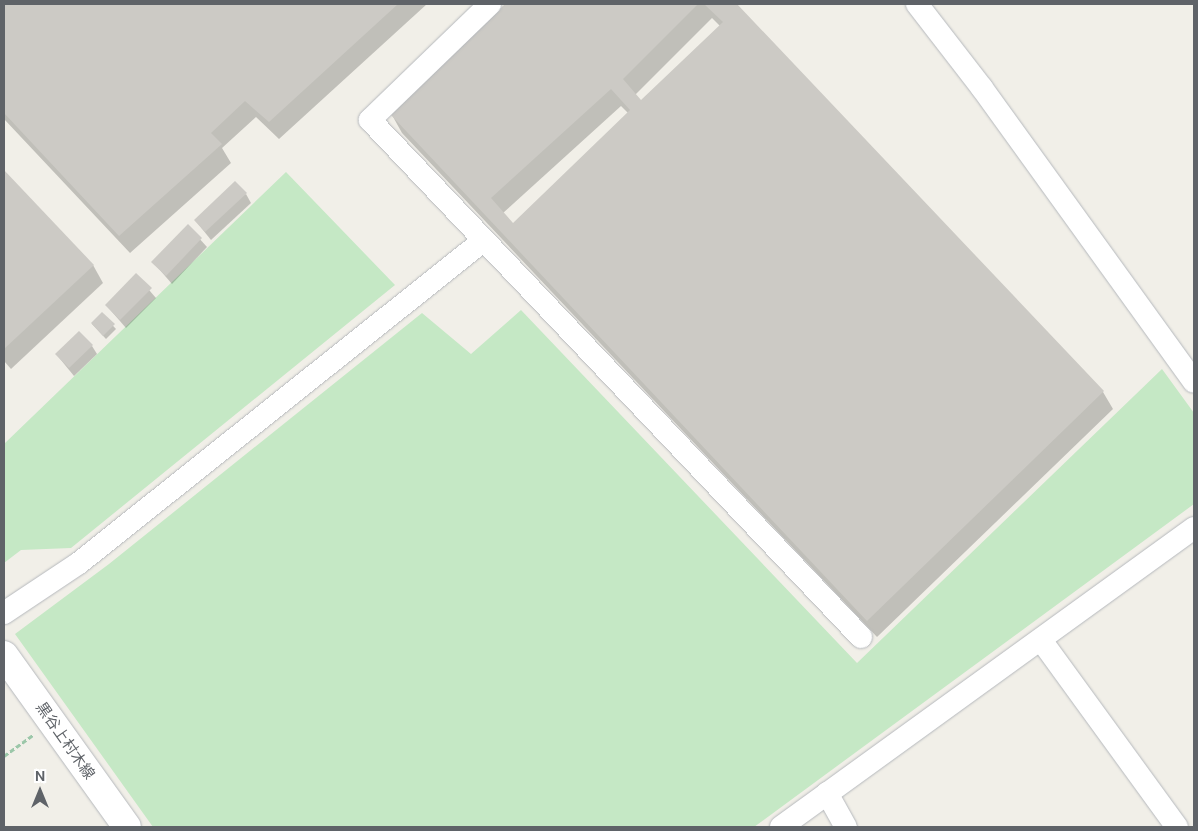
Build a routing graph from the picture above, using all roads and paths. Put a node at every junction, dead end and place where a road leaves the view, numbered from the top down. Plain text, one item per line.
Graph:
1 (490, 4) edge
2 (918, 4) edge
3 (484, 240) junction
4 (1194, 382) edge
5 (1194, 528) edge
6 (4, 613) edge
7 (861, 637) dead end
8 (1041, 640) junction
9 (4, 655) edge
10 (51, 722) junction
11 (4, 756) edge
12 (827, 793) junction
13 (126, 827) edge
14 (781, 827) edge
15 (846, 827) edge
16 (1177, 827) edge

1 - 3 street
2 - 4 street
3 - 6 street
3 - 7 street
5 - 8 street
8 - 12 street
8 - 16 street
9 - 10 main road, 黒谷上村木線
10 - 11 path
10 - 13 main road, 黒谷上村木線
12 - 14 street
12 - 15 street

